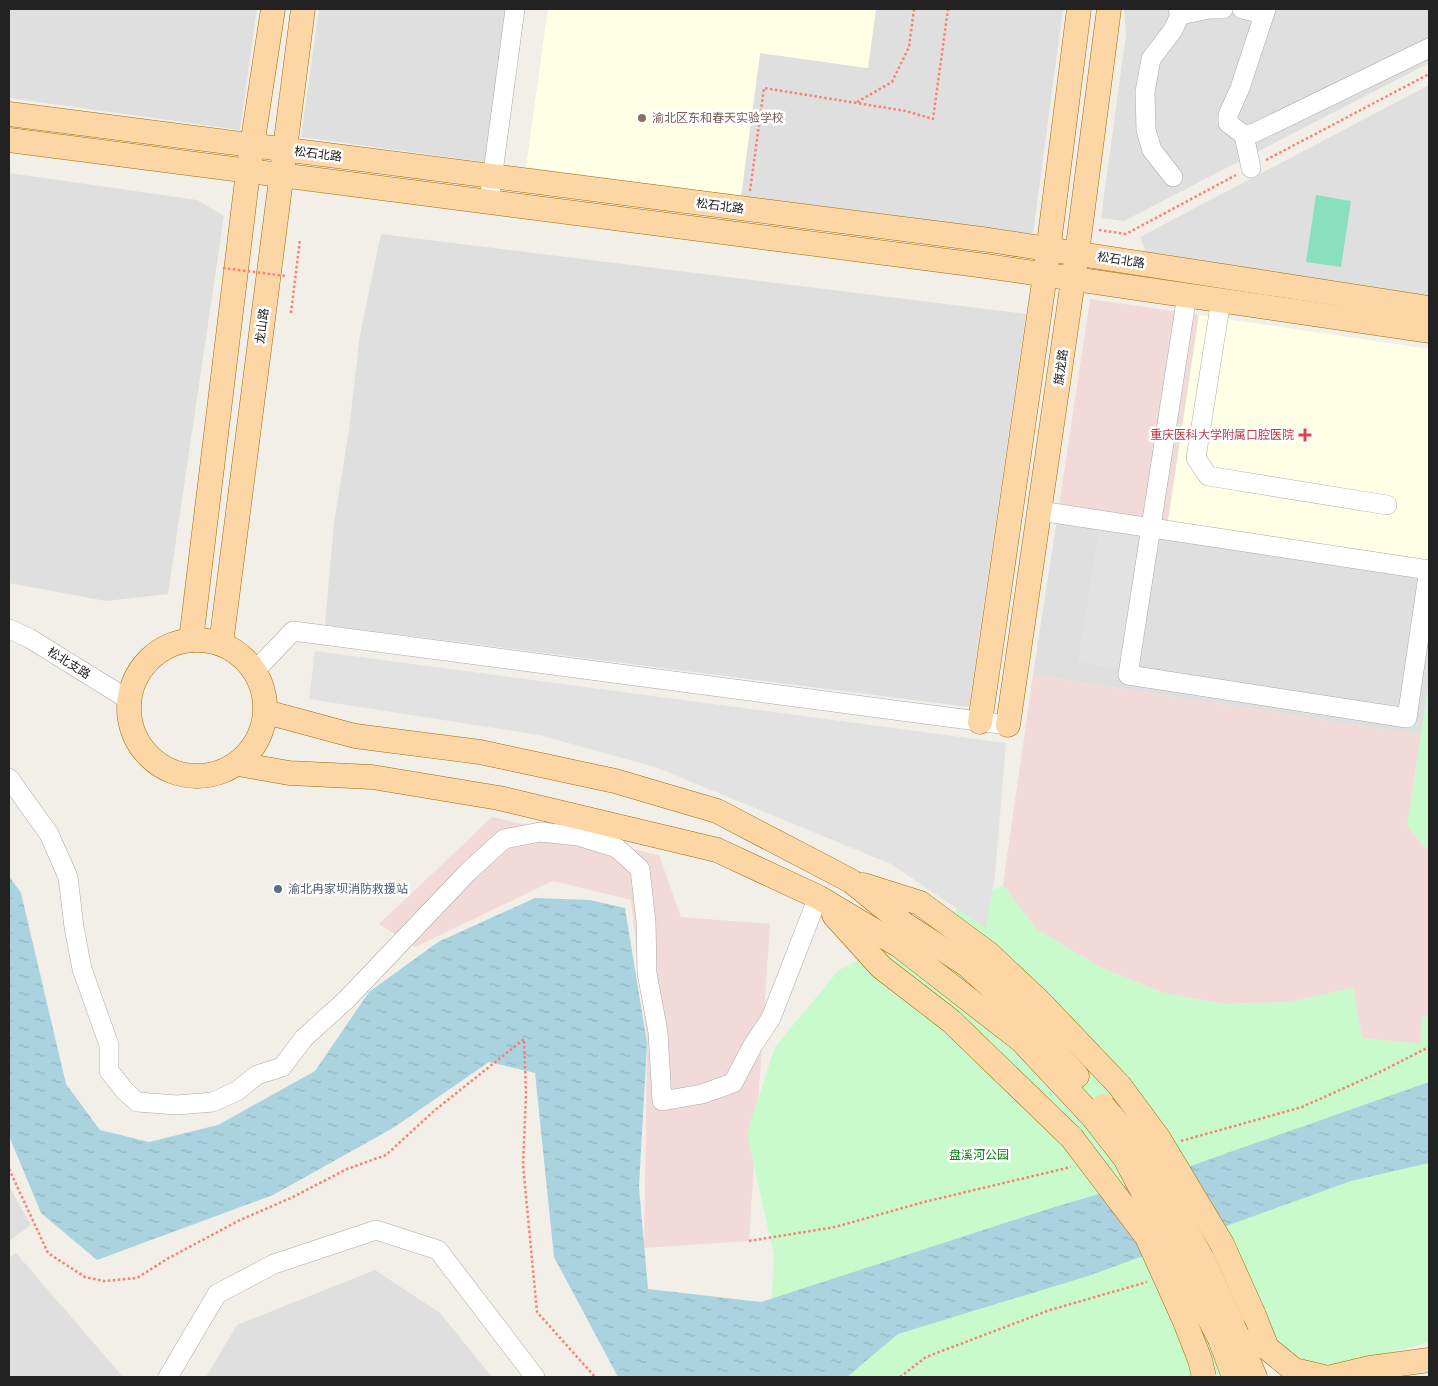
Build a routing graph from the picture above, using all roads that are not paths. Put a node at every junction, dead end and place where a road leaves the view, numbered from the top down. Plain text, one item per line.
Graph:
1 (273, 9) edge
2 (303, 9) edge
3 (515, 9) edge
4 (1079, 9) edge
5 (1108, 9) edge
6 (1223, 9) edge
7 (1242, 9) edge
8 (1265, 11) edge
9 (1179, 12) edge
10 (1429, 48) edge
11 (9, 114) edge
12 (1244, 135) junction
13 (9, 140) edge
14 (252, 146) junction
15 (285, 150) junction
16 (1251, 168) dead end
17 (248, 172) junction
18 (281, 176) junction
19 (492, 176) junction
20 (1173, 177) dead end
21 (489, 202) junction
22 (1047, 249) junction
23 (1077, 253) junction
24 (1044, 275) junction
25 (1074, 279) junction
26 (1187, 295) junction
27 (1221, 300) junction
28 (1429, 308) edge
29 (1429, 331) edge
30 (1387, 505) dead end
31 (1040, 511) junction
32 (1152, 528) junction
33 (1429, 569) edge
34 (9, 629) edge
35 (191, 640) junction
36 (221, 644) junction
37 (255, 670) junction
38 (129, 700) junction
39 (266, 712) junction
40 (980, 722) junction
41 (1008, 725) joint
42 (238, 764) junction
43 (9, 778) edge
44 (850, 881) junction
45 (818, 897) junction
46 (1098, 1111) junction
47 (1228, 1337) junction
48 (1429, 1361) edge
49 (168, 1377) edge
50 (535, 1377) edge
51 (1204, 1377) edge
52 (1234, 1377) edge
53 (1255, 1377) edge
54 (1324, 1377) edge
55 (1332, 1377) edge
56 (1389, 1377) edge

1 - 14 main road
2 - 15 main road, 龙山路
3 - 19 street
4 - 22 main road
5 - 23 main road, 旗龙路
6 - 9 street
7 - 8 street
8 - 12 street
9 - 20 street
10 - 12 street
11 - 14 main road, 松石北路
12 - 16 street
13 - 17 main road, 松石北路
14 - 15 main road, 松石北路
14 - 17 main road
15 - 18 main road, 龙山路
15 - 19 main road, 松石北路
17 - 18 main road, 松石北路
17 - 35 main road
18 - 21 main road, 松石北路
18 - 36 main road, 龙山路
19 - 21 street
19 - 22 main road, 松石北路
21 - 24 main road, 松石北路
22 - 23 main road, 松石北路
22 - 24 main road
23 - 25 main road, 旗龙路
23 - 28 main road, 松石北路
24 - 25 main road, 松石北路
24 - 40 main road
25 - 26 main road, 松石北路
25 - 31 main road, 旗龙路
26 - 27 main road, 松石北路
26 - 32 street
27 - 29 main road, 松石北路
27 - 30 street
31 - 32 street
31 - 41 main road, 旗龙路
32 - 33 street
32 - 33 street
34 - 38 street, 松北支路
35 - 36 main road
35 - 38 main road
36 - 37 main road
37 - 39 main road
37 - 40 street
38 - 42 main road
39 - 42 main road
39 - 44 main road
40 - 41 street
42 - 45 main road
43 - 45 street
44 - 46 main road
44 - 54 main road, bridge
45 - 46 main road
45 - 51 main road, bridge
46 - 47 main road, bridge
47 - 52 main road
47 - 53 main road
48 - 55 main road
48 - 56 main road
49 - 50 street

